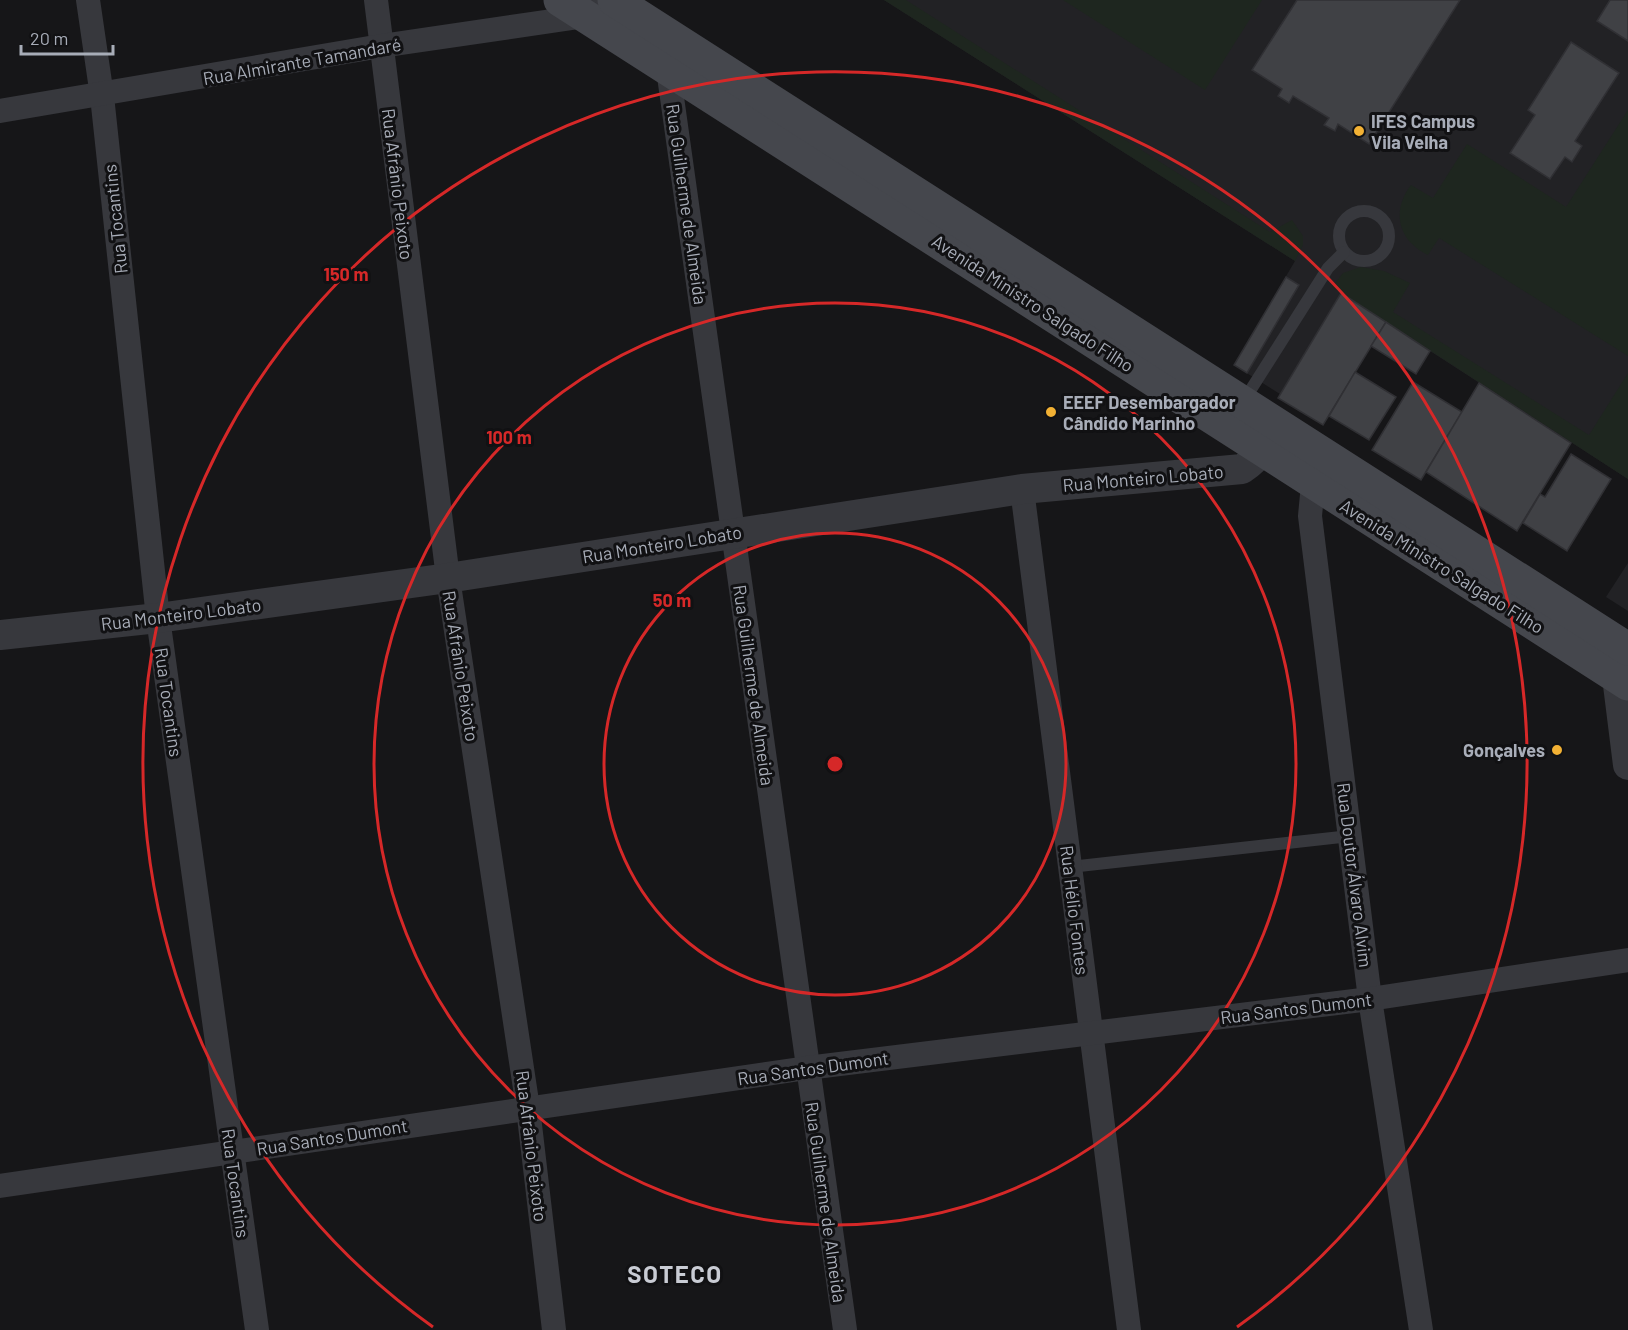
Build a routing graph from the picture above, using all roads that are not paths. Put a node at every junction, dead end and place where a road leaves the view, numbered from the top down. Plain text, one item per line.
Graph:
1 (88, 0) edge
2 (376, 0) edge
3 (614, 0) edge
4 (581, 5) edge
5 (381, 46) junction
6 (676, 57) junction
7 (102, 96) junction
8 (0, 111) edge
9 (1344, 252) junction
10 (1242, 403) junction
11 (1262, 450) junction
12 (1319, 470) junction
13 (1022, 489) junction
14 (733, 532) junction
15 (448, 578) junction
16 (158, 618) junction
17 (0, 636) edge
18 (1621, 665) edge
19 (1628, 765) edge
20 (1350, 836) junction
21 (1070, 867) junction
22 (1628, 960) edge
23 (1370, 999) junction
24 (1091, 1033) junction
25 (807, 1068) junction
26 (528, 1108) junction
27 (231, 1152) junction
28 (0, 1186) edge
29 (257, 1330) edge
30 (554, 1330) edge
31 (845, 1330) edge
32 (1129, 1330) edge
33 (1421, 1330) edge

1 - 7 street, Rua Tocantins
2 - 5 street, Rua Afrânio Peixoto
3 - 6 main road, Avenida Ministro Salgado Filho
4 - 5 street, Rua Almirante Tamandaré
4 - 6 main road, Avenida Ministro Salgado Filho
5 - 7 street, Rua Almirante Tamandaré
5 - 15 street, Rua Afrânio Peixoto
6 - 10 main road, Avenida Ministro Salgado Filho
6 - 11 main road, Avenida Ministro Salgado Filho
6 - 14 street, Rua Guilherme de Almeida
7 - 8 street, Rua Almirante Tamandaré
7 - 16 street, Rua Tocantins
9 - 9 lane
9 - 10 lane
10 - 11 street
10 - 12 main road, Avenida Ministro Salgado Filho
11 - 12 main road, Avenida Ministro Salgado Filho
11 - 13 street, Rua Monteiro Lobato
12 - 18 main road, Avenida Ministro Salgado Filho
12 - 20 street, Rua Doutor Álvaro Alvim
13 - 14 street, Rua Monteiro Lobato
13 - 21 street, Rua Hélio Fontes
14 - 15 street, Rua Monteiro Lobato
14 - 25 street, Rua Guilherme de Almeida
15 - 16 street, Rua Monteiro Lobato
15 - 26 street, Rua Afrânio Peixoto
16 - 17 street, Rua Monteiro Lobato
16 - 27 street, Rua Tocantins
18 - 19 street
20 - 21 lane
20 - 23 street, Rua Doutor Álvaro Alvim
21 - 24 street, Rua Hélio Fontes
22 - 23 street, Rua Santos Dumont
23 - 24 street, Rua Santos Dumont
23 - 33 street, Rua Doutor Álvaro Alvim
24 - 25 street, Rua Santos Dumont
24 - 32 street, Rua Hélio Fontes
25 - 26 street, Rua Santos Dumont
25 - 31 street, Rua Guilherme de Almeida
26 - 27 street, Rua Santos Dumont
26 - 30 street, Rua Afrânio Peixoto
27 - 28 street, Rua Santos Dumont
27 - 29 street, Rua Tocantins

